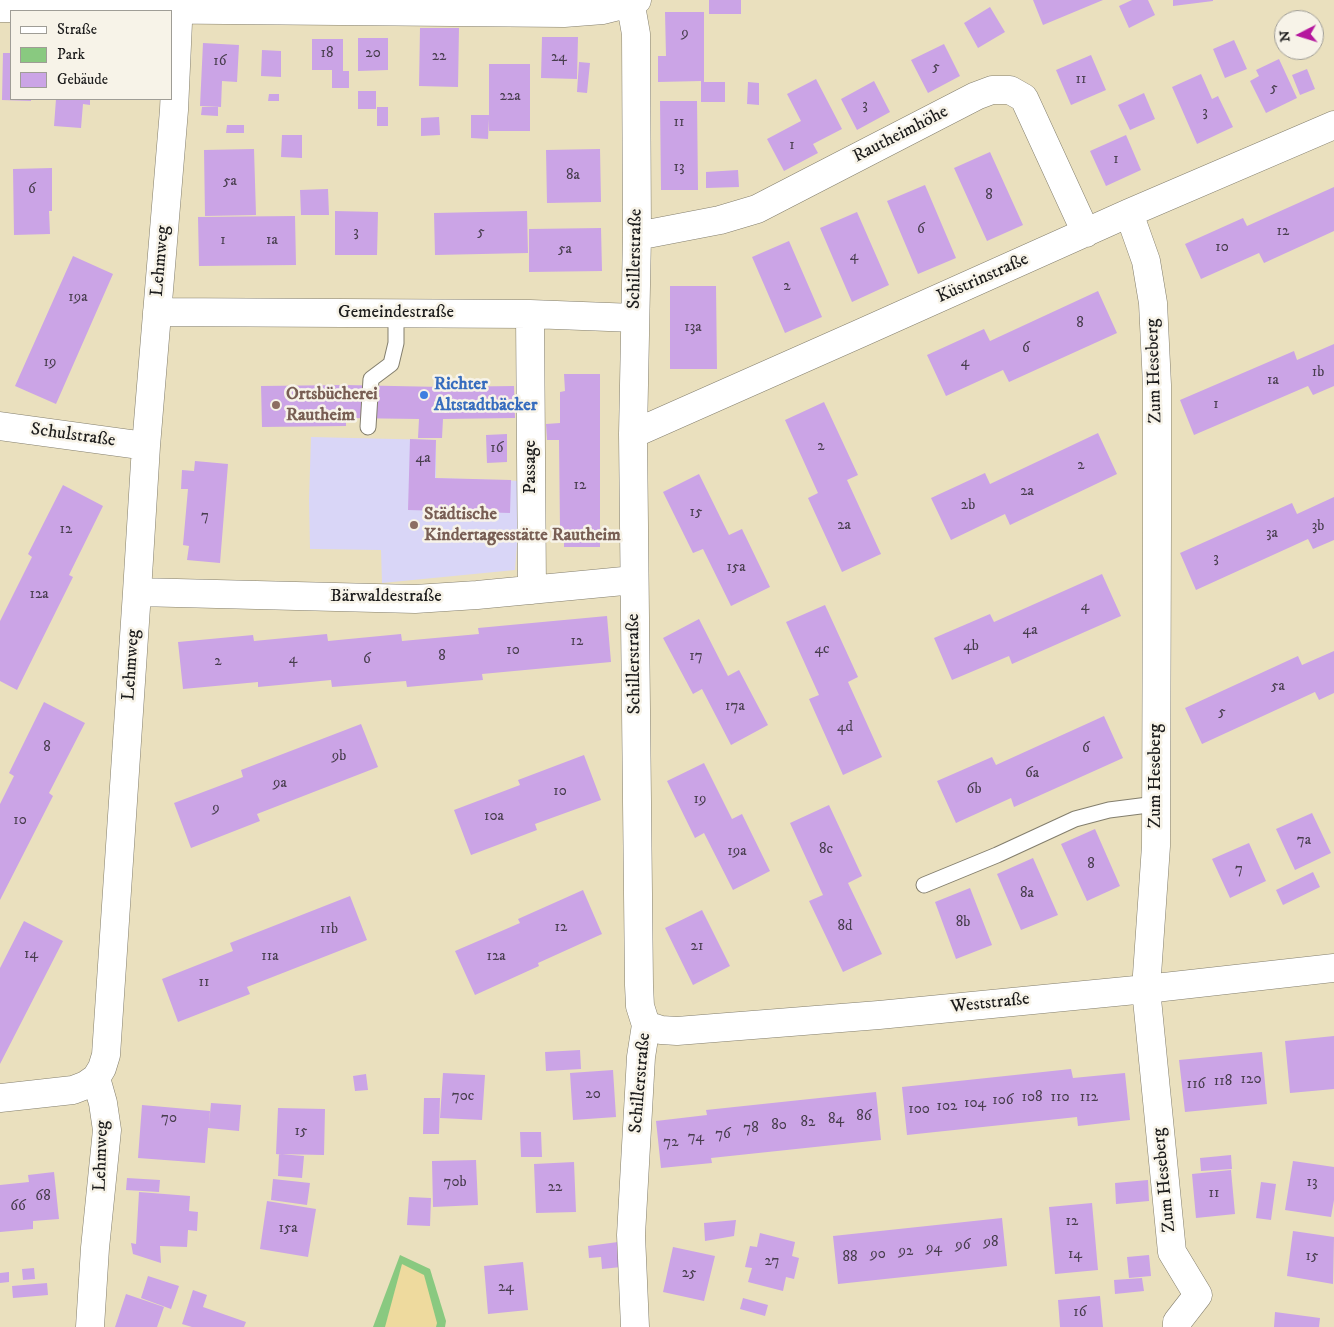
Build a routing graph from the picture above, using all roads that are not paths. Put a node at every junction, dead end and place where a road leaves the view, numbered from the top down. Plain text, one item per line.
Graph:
1 (633, 1) edge
2 (178, 4) edge
3 (0, 8) edge
4 (1334, 126) edge
5 (1129, 213) junction
6 (1086, 233) junction
7 (637, 236) junction
8 (157, 312) junction
9 (396, 313) junction
10 (530, 314) junction
11 (635, 318) junction
12 (0, 426) edge
13 (368, 427) dead end
14 (633, 434) junction
15 (146, 446) junction
16 (634, 580) junction
17 (532, 590) junction
18 (137, 592) junction
19 (1156, 804) junction
20 (924, 885) dead end
21 (1334, 968) edge
22 (1146, 989) junction
23 (646, 1025) junction
24 (96, 1078) junction
25 (0, 1098) edge
26 (90, 1327) edge
27 (635, 1327) edge
28 (1177, 1327) edge

1 - 2 street
1 - 7 street, Schillerstraße
2 - 3 street
2 - 8 street, Lehmweg
4 - 5 street, Küstrinstraße
5 - 6 street, Küstrinstraße
5 - 19 street, Zum Heseberg
6 - 7 street, Rautheimhöhe
6 - 14 street, Küstrinstraße
7 - 11 street, Schillerstraße
8 - 9 street, Gemeindestraße
8 - 15 street, Lehmweg
9 - 10 street, Gemeindestraße
9 - 13 lane
10 - 11 street, Gemeindestraße
10 - 17 street, Passage
11 - 14 street, Schillerstraße
12 - 15 street, Schulstraße
14 - 16 street, Schillerstraße
15 - 18 street, Lehmweg
16 - 17 street, Bärwaldestraße
16 - 23 street, Schillerstraße
17 - 18 street, Bärwaldestraße
18 - 24 street, Lehmweg
19 - 20 lane
19 - 22 street, Zum Heseberg
21 - 22 street, Weststraße
22 - 23 street, Weststraße
22 - 28 street, Zum Heseberg
23 - 27 street, Schillerstraße
24 - 25 street
24 - 26 street, Lehmweg

